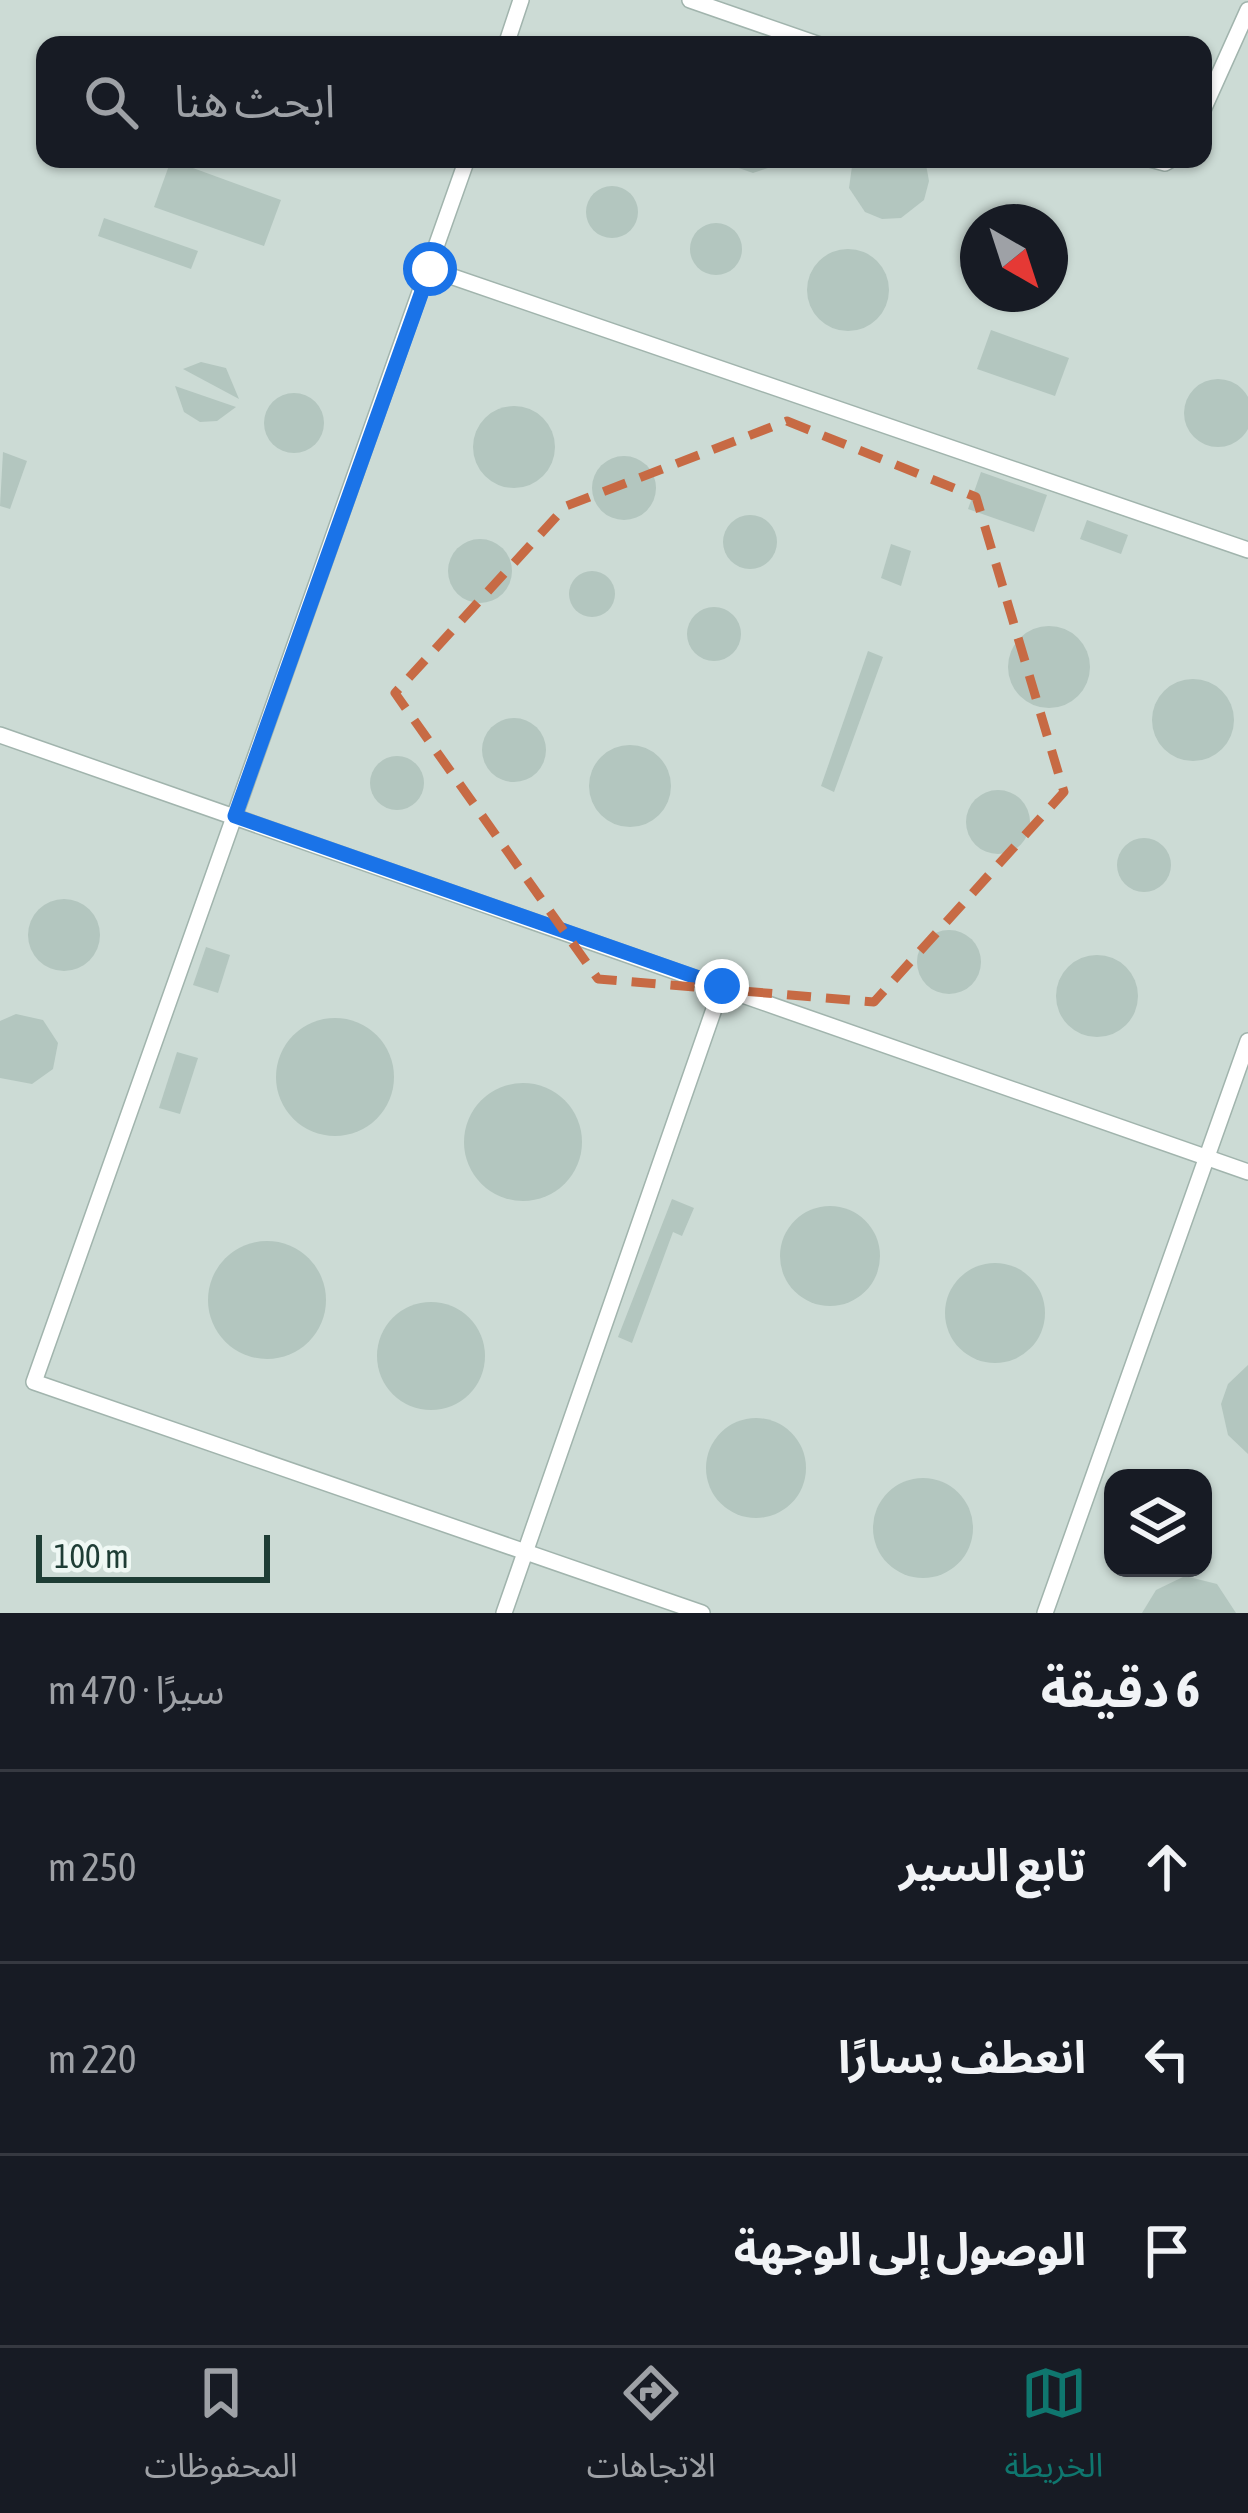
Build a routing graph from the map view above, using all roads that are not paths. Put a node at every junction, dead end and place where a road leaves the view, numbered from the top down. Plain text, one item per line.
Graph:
1 (521, 0) edge
2 (690, 0) edge
3 (1248, 10) edge
4 (509, 36) edge
5 (794, 36) edge
6 (1212, 90) edge
7 (464, 168) edge
8 (430, 269) junction
9 (1248, 550) edge
10 (0, 735) edge
11 (235, 816) junction
12 (722, 986) junction
13 (1248, 1041) edge
14 (1206, 1157) junction
15 (1248, 1172) edge
16 (526, 1549) junction
17 (504, 1613) edge
18 (702, 1613) edge
19 (1046, 1613) edge

1 - 4 lane
2 - 5 lane
3 - 6 lane
7 - 8 lane
8 - 9 lane
8 - 11 lane
10 - 11 lane
11 - 12 lane
11 - 16 lane
12 - 14 lane
12 - 16 lane
13 - 14 lane
14 - 15 lane
14 - 19 lane
16 - 17 lane
16 - 18 lane

